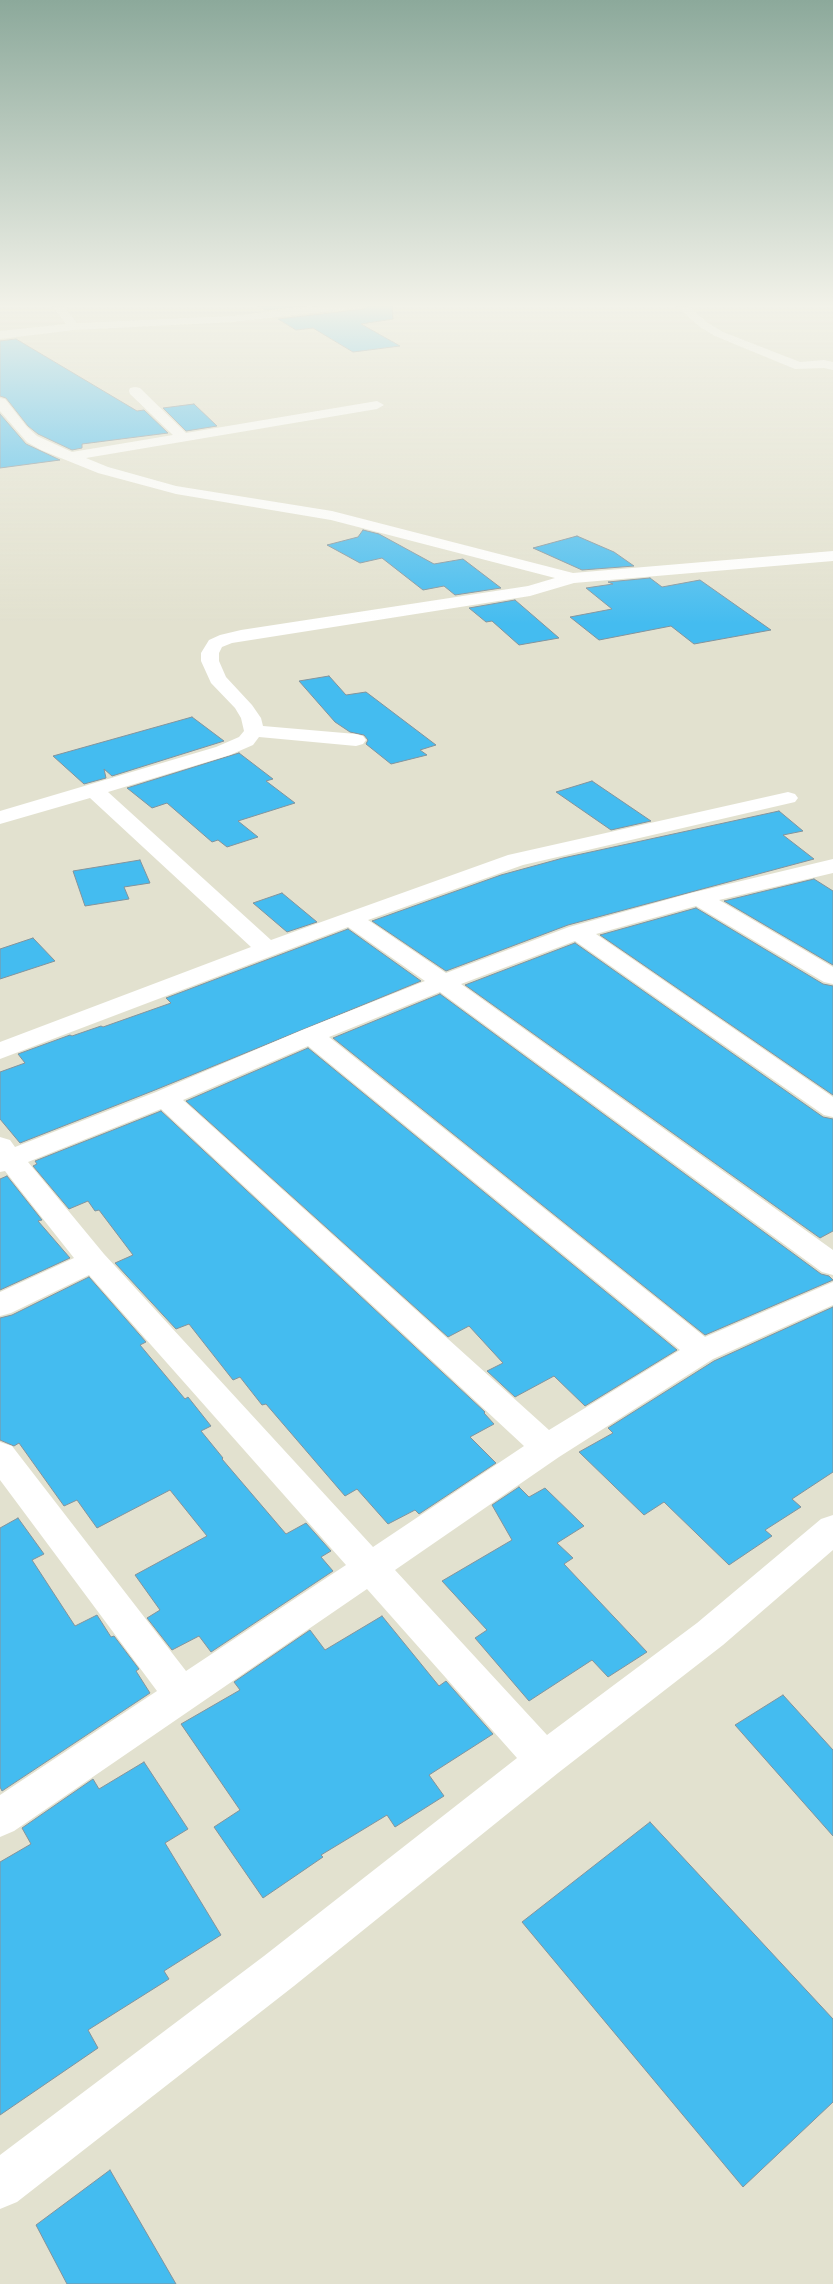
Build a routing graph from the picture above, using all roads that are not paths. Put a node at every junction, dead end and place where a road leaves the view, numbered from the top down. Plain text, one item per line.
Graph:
1 (7, 411) edge
2 (155, 411) edge
3 (344, 411) edge
4 (183, 438) junction
5 (67, 457) junction
6 (833, 556) edge
7 (573, 578) junction
8 (254, 732) junction
9 (356, 740) dead end
10 (95, 791) junction
11 (788, 798) dead end
12 (0, 818) edge
13 (831, 867) edge
14 (699, 898) junction
15 (350, 918) junction
16 (577, 932) junction
17 (268, 949) junction
18 (833, 977) edge
19 (443, 982) junction
20 (311, 1035) junction
21 (0, 1050) edge
22 (165, 1098) junction
23 (833, 1109) edge
24 (4, 1156) edge
25 (93, 1260) junction
26 (833, 1265) edge
27 (833, 1293) edge
28 (0, 1305) edge
29 (702, 1351) junction
30 (547, 1448) junction
31 (0, 1454) edge
32 (833, 1529) edge
33 (370, 1567) junction
34 (183, 1696) junction
35 (544, 1760) junction
36 (0, 1818) edge
37 (0, 2186) edge

1 - 5 street
2 - 4 street
3 - 4 street
4 - 5 street
5 - 7 street
6 - 7 street
7 - 8 street
8 - 9 street
8 - 10 street
10 - 12 street
10 - 17 street
11 - 15 street
13 - 14 street
14 - 16 street
14 - 18 street
15 - 17 street
15 - 19 street
16 - 19 street
16 - 23 street
17 - 21 street
19 - 20 street
19 - 26 street
20 - 22 street
20 - 29 street
22 - 24 street
22 - 30 street
24 - 25 street
25 - 28 street
25 - 33 street
27 - 29 street
29 - 30 street
30 - 33 street
31 - 34 street
32 - 35 street
33 - 34 street
33 - 35 street
34 - 36 street
35 - 37 street

